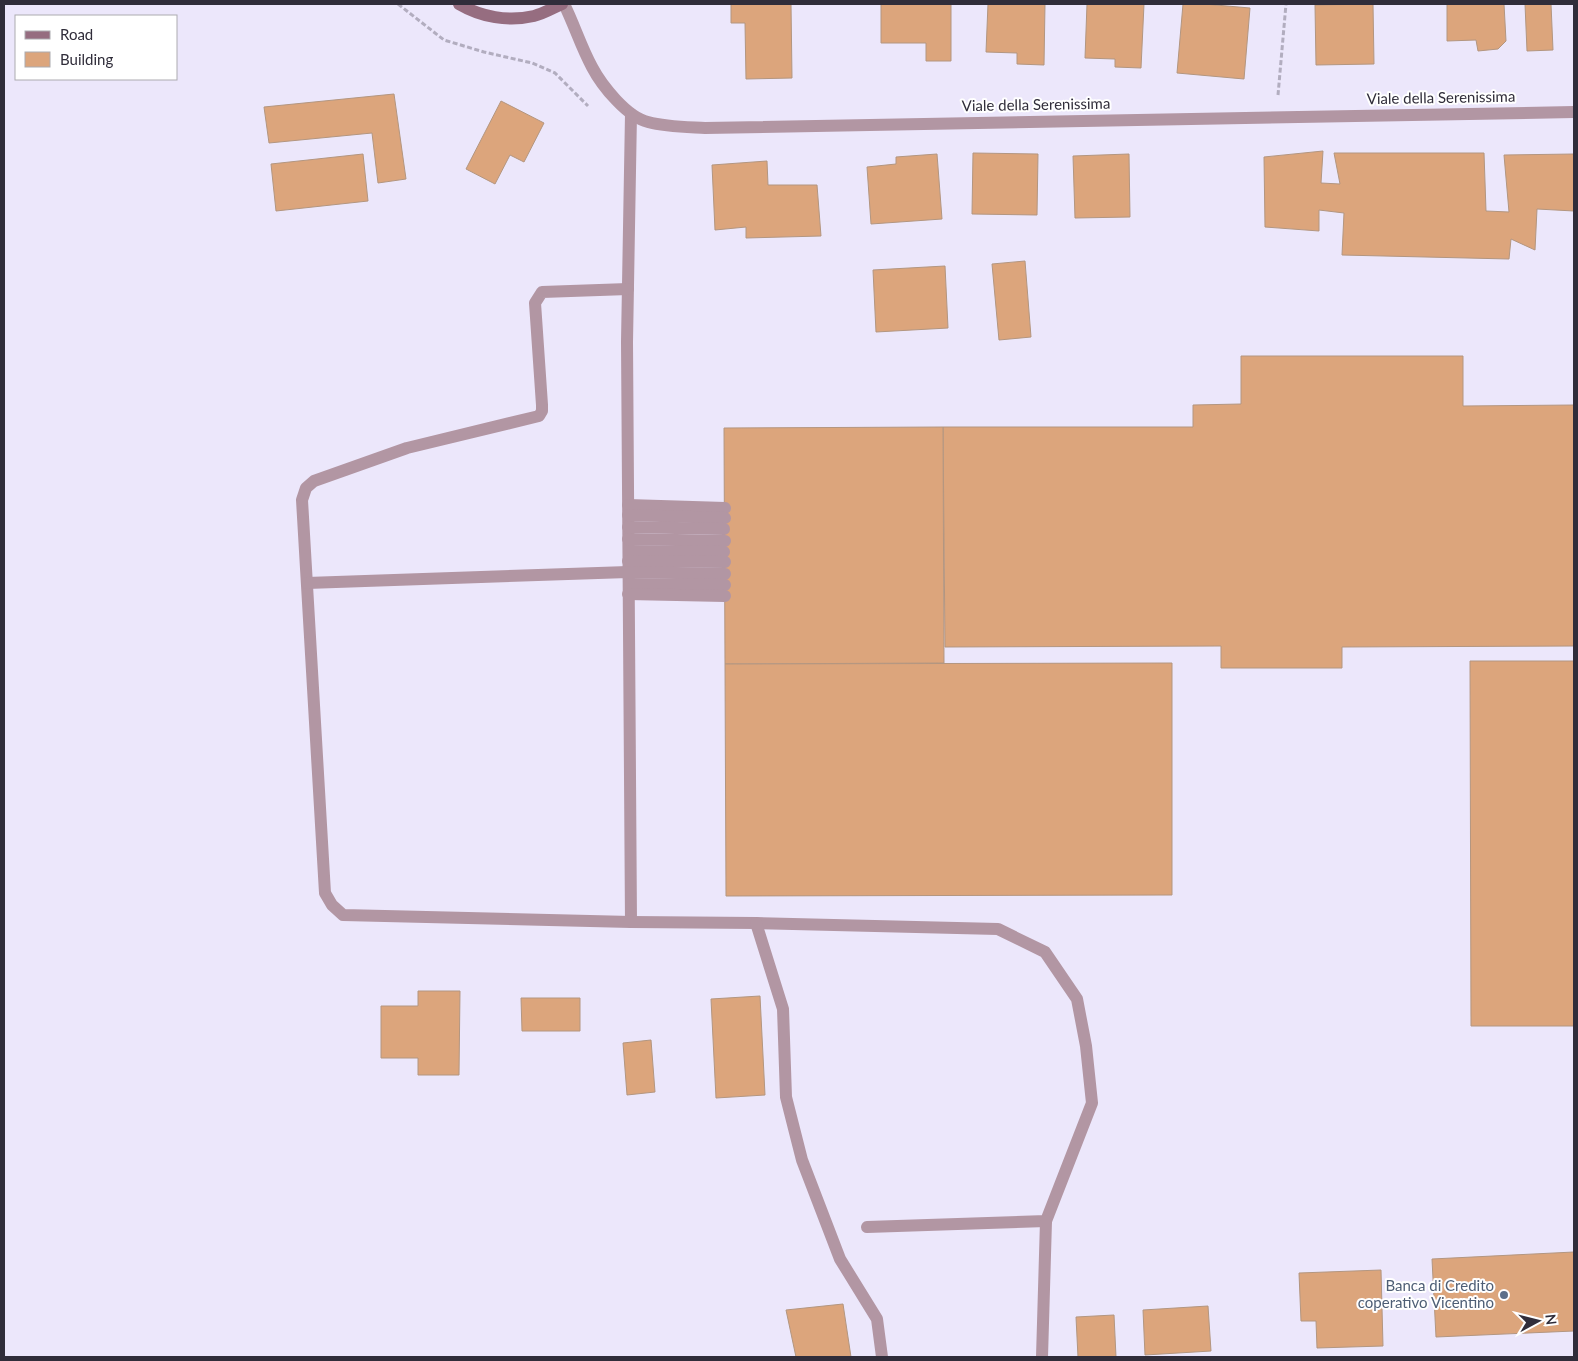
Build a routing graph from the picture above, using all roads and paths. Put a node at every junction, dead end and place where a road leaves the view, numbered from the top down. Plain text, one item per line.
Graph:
1 (459, 4) edge
2 (563, 4) edge
3 (1286, 4) edge
4 (1574, 112) edge
5 (630, 114) junction
6 (1276, 117) junction
7 (628, 289) junction
8 (628, 550) junction
9 (725, 552) junction
10 (307, 583) junction
11 (631, 922) junction
12 (756, 923) junction
13 (1046, 1221) junction
14 (867, 1227) dead end
15 (882, 1357) edge
16 (1042, 1357) edge

1 - 2 street
2 - 5 street, Viale della Serenissima
3 - 6 path
4 - 6 street, Viale della Serenissima
5 - 6 street, Viale della Serenissima
5 - 7 street
7 - 8 street
7 - 10 street
8 - 9 street
8 - 9 street
8 - 9 street
8 - 9 street
8 - 9 street
8 - 10 street
8 - 11 street
10 - 11 street
11 - 12 street
12 - 13 street
12 - 15 street
13 - 14 street
13 - 16 street

